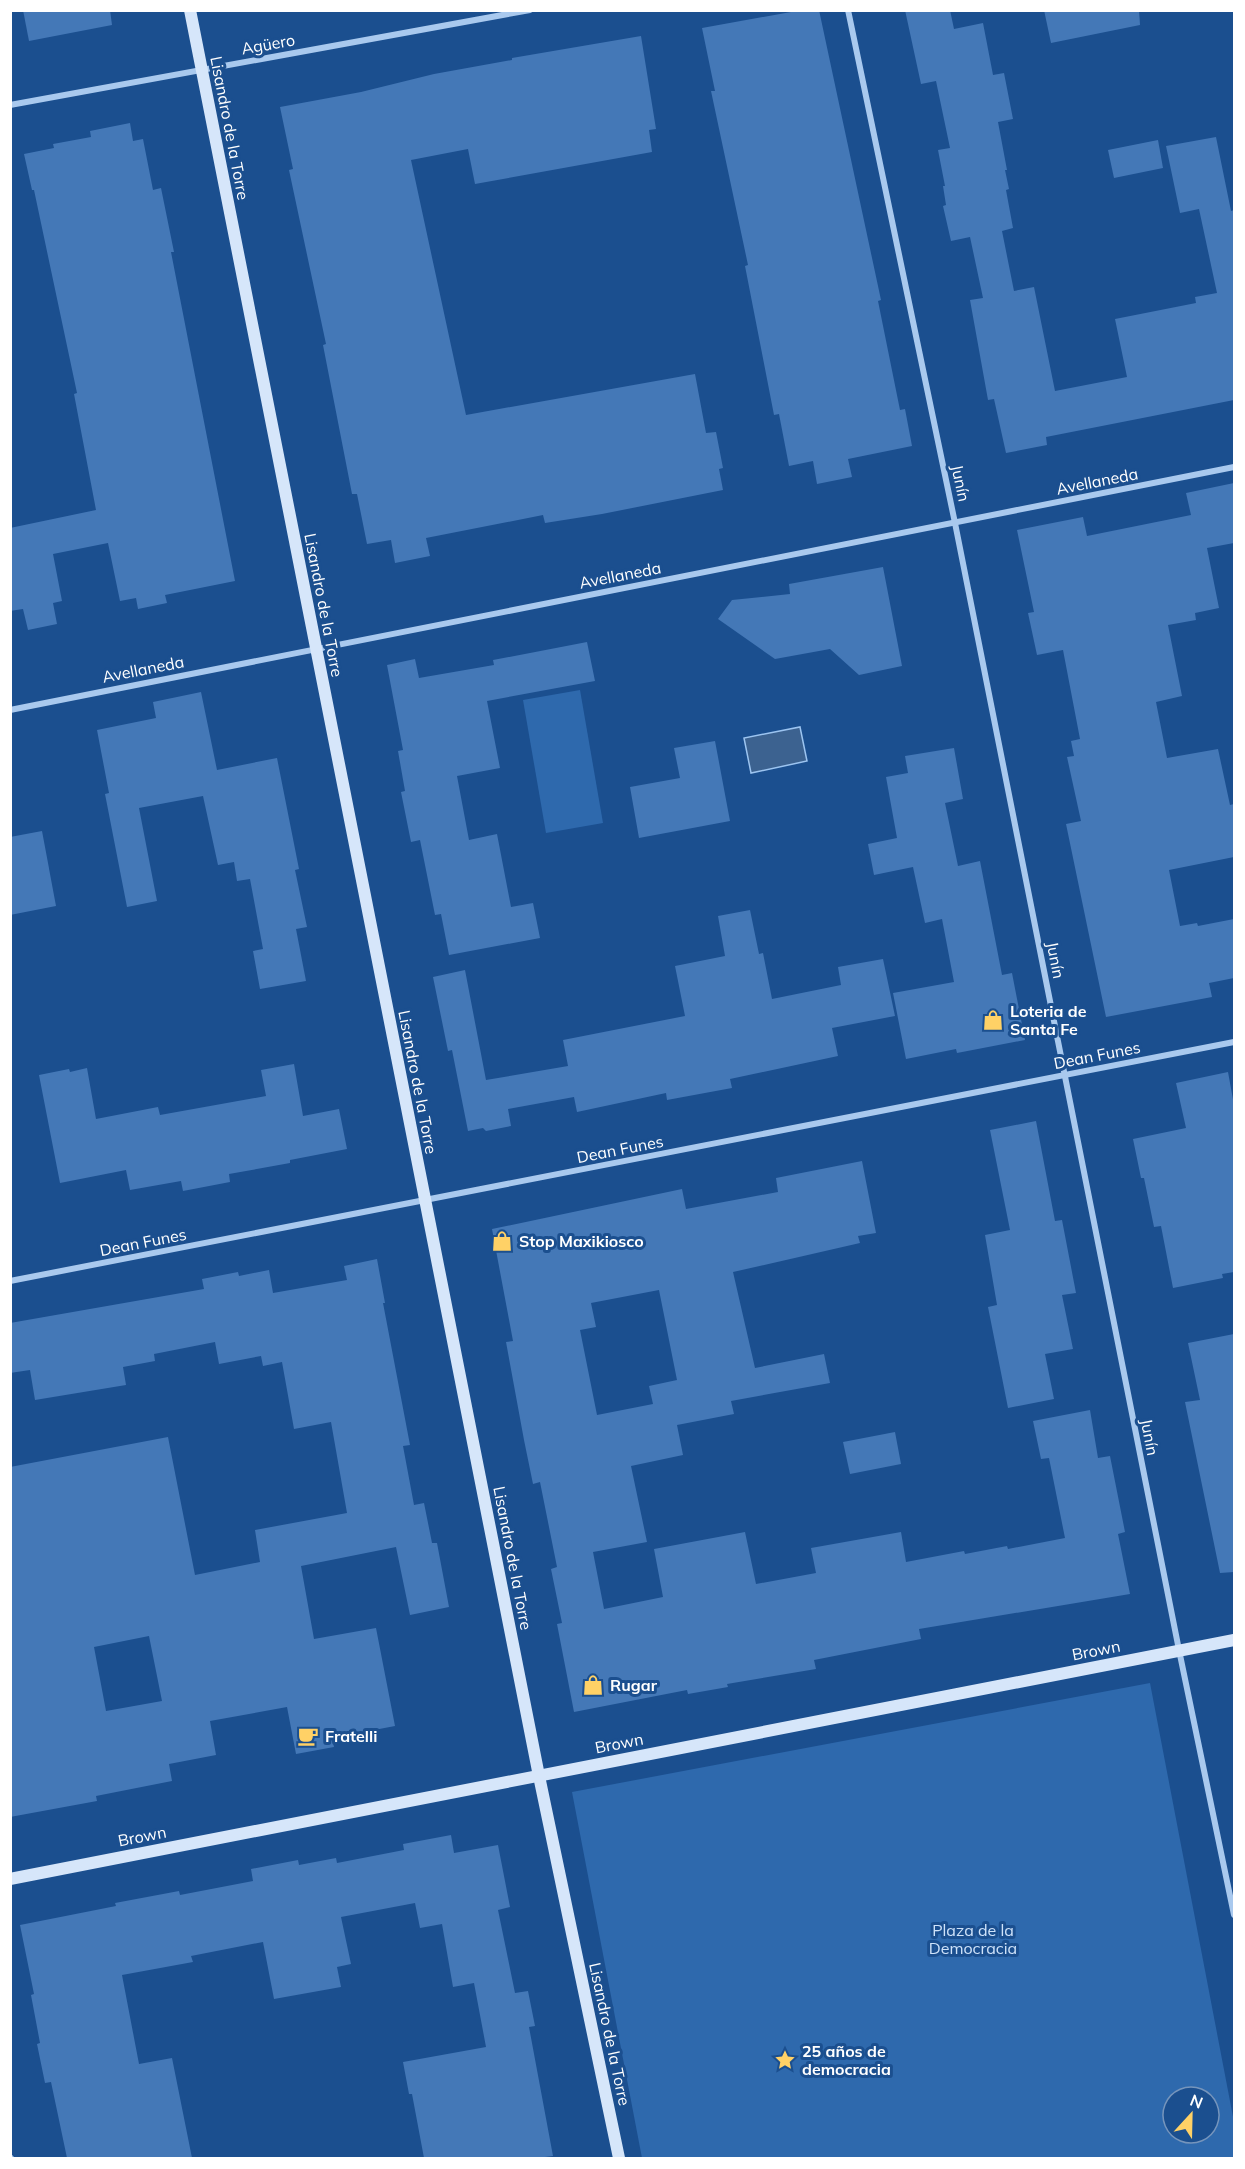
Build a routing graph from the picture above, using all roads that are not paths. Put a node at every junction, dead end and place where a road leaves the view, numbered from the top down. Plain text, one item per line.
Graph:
1 (190, 10) edge
2 (530, 10) edge
3 (848, 10) edge
4 (201, 69) junction
5 (10, 105) edge
6 (1234, 467) edge
7 (955, 523) junction
8 (316, 649) junction
9 (10, 710) edge
10 (1234, 1042) edge
11 (1065, 1076) junction
12 (425, 1200) junction
13 (10, 1281) edge
14 (1234, 1640) edge
15 (1179, 1650) junction
16 (539, 1776) junction
17 (10, 1879) edge
18 (1234, 1915) edge
19 (619, 2158) edge

1 - 4 main road, Lisandro de la Torre
2 - 4 street, Agüero
3 - 7 street, Junín
4 - 5 street, Agüero
4 - 8 main road, Lisandro de la Torre
6 - 7 street, Avellaneda
7 - 8 street, Avellaneda
7 - 11 street, Junín
8 - 9 street, Avellaneda
8 - 12 main road, Lisandro de la Torre
10 - 11 street, Dean Funes
11 - 12 street, Dean Funes
11 - 15 street, Junín
12 - 13 street, Dean Funes
12 - 16 main road, Lisandro de la Torre
14 - 15 main road, Brown
15 - 16 main road, Brown
15 - 18 street, Junín
16 - 17 main road, Brown
16 - 19 main road, Lisandro de la Torre

